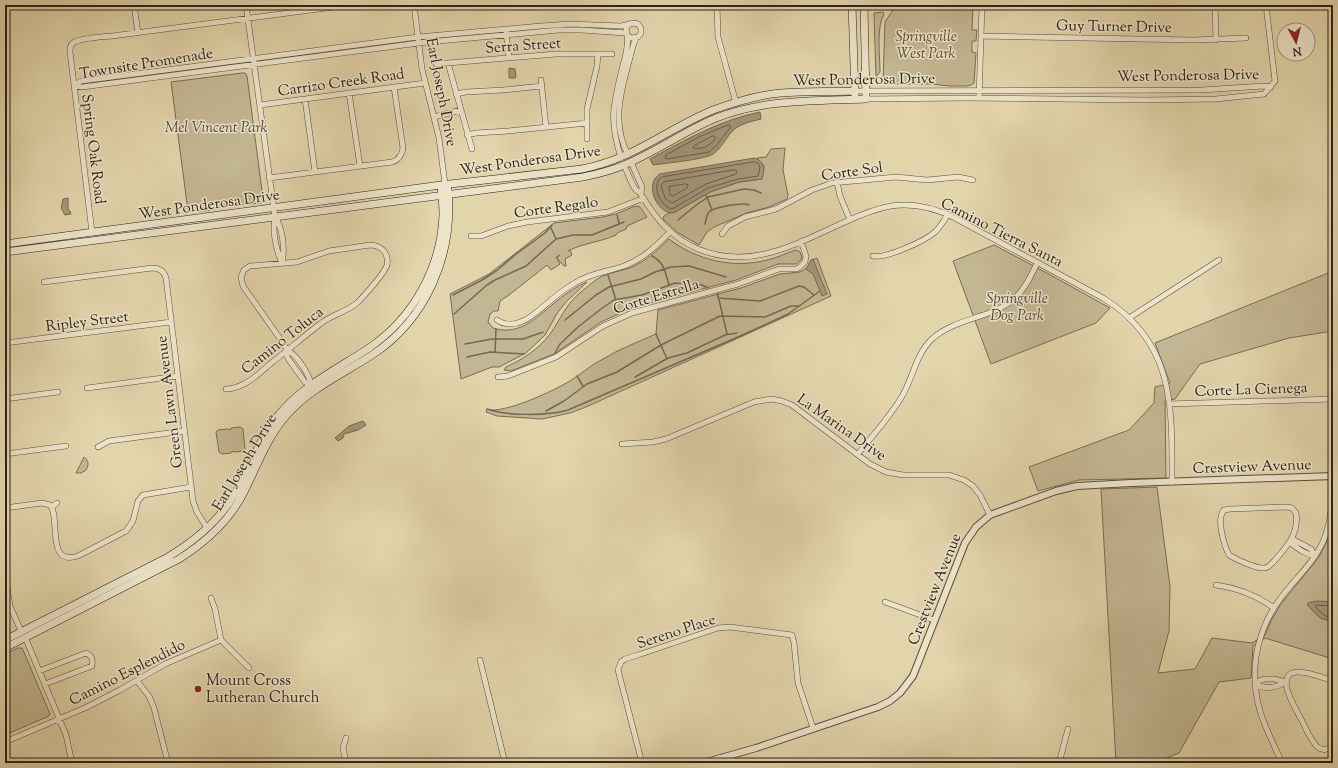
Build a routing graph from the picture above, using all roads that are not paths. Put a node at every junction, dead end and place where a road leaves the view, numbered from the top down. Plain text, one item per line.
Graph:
1 (134, 5) edge
2 (246, 5) edge
3 (349, 5) edge
4 (414, 5) edge
5 (717, 5) edge
6 (852, 5) edge
7 (864, 5) edge
8 (982, 5) edge
9 (1215, 5) edge
10 (1266, 5) edge
11 (248, 19) junction
12 (629, 24) junction
13 (506, 32) junction
14 (138, 33) junction
15 (627, 34) junction
16 (981, 36) junction
17 (418, 37) junction
18 (636, 38) junction
19 (1246, 38) dead end
20 (1216, 40) junction
21 (419, 43) junction
22 (598, 54) junction
23 (612, 54) dead end
24 (509, 58) junction
25 (254, 62) junction
26 (448, 63) junction
27 (436, 64) dead end
28 (541, 80) dead end
29 (425, 83) junction
30 (74, 85) junction
31 (542, 86) junction
32 (394, 87) junction
33 (1270, 87) junction
34 (855, 90) junction
35 (866, 90) junction
36 (980, 90) junction
37 (349, 93) junction
38 (456, 94) junction
39 (979, 98) junction
40 (305, 99) junction
41 (866, 99) junction
42 (855, 100) junction
43 (736, 103) junction
44 (260, 105) junction
45 (461, 110) junction
46 (739, 111) junction
47 (434, 117) junction
48 (587, 123) junction
49 (546, 128) junction
50 (467, 134) junction
51 (587, 139) dead end
52 (472, 149) dead end
53 (625, 156) junction
54 (628, 164) junction
55 (360, 166) junction
56 (315, 172) junction
57 (269, 178) junction
58 (974, 180) dead end
59 (837, 182) junction
60 (445, 184) junction
61 (445, 195) junction
62 (642, 196) junction
63 (274, 208) junction
64 (948, 214) junction
65 (275, 217) junction
66 (850, 220) junction
67 (92, 232) junction
68 (670, 232) junction
69 (722, 234) dead end
70 (471, 236) dead end
71 (93, 240) junction
72 (801, 241) junction
73 (5, 244) edge
74 (5, 252) edge
75 (873, 256) dead end
76 (1219, 260) dead end
77 (282, 263) junction
78 (1037, 263) junction
79 (44, 282) dead end
80 (1129, 318) junction
81 (498, 320) dead end
82 (171, 322) junction
83 (5, 343) edge
84 (287, 350) junction
85 (178, 376) junction
86 (498, 377) dead end
87 (313, 387) junction
88 (88, 388) dead end
89 (226, 389) dead end
90 (58, 392) dead end
91 (5, 399) edge
92 (1333, 399) edge
93 (1169, 404) junction
94 (184, 431) junction
95 (622, 444) dead end
96 (66, 446) dead end
97 (98, 447) dead end
98 (5, 454) edge
99 (858, 454) junction
100 (1332, 476) edge
101 (1172, 482) junction
102 (191, 487) junction
103 (57, 504) dead end
104 (52, 507) junction
105 (5, 508) edge
106 (990, 515) junction
107 (209, 531) junction
108 (1292, 540) junction
109 (1315, 556) junction
110 (5, 574) edge
111 (1216, 585) dead end
112 (211, 598) dead end
113 (885, 602) dead end
114 (1274, 608) junction
115 (934, 620) junction
116 (23, 634) junction
117 (5, 640) edge
118 (221, 640) junction
119 (5, 648) edge
120 (480, 660) dead end
121 (249, 668) dead end
122 (40, 670) junction
123 (137, 681) junction
124 (1286, 682) junction
125 (1333, 682) edge
126 (45, 684) junction
127 (1255, 684) junction
128 (59, 719) junction
129 (813, 728) junction
130 (1068, 729) dead end
131 (346, 738) dead end
132 (5, 742) edge
133 (1333, 746) edge
134 (5, 754) edge
135 (8, 763) edge
136 (72, 763) edge
137 (168, 763) edge
138 (346, 763) edge
139 (505, 763) edge
140 (642, 763) edge
141 (703, 763) edge
142 (1059, 763) edge
143 (1282, 763) edge

1 - 14 street
2 - 11 street
3 - 11 street
4 - 17 street, Earl Joseph Drive
5 - 43 street
6 - 34 main road
7 - 35 main road
8 - 16 street
9 - 20 street
10 - 33 street
11 - 14 street
11 - 25 street
12 - 13 street, Townsite Promenade
12 - 15 street
12 - 18 street
13 - 15 street, Townsite Promenade
13 - 17 street, Townsite Promenade
13 - 21 street, Townsite Promenade
13 - 24 street
14 - 30 street, Spring Oak Road
15 - 18 street
15 - 53 street
16 - 20 street, Guy Turner Drive
16 - 36 street
17 - 21 street, Earl Joseph Drive
17 - 25 street, Townsite Promenade
18 - 53 street
19 - 20 street, Guy Turner Drive
21 - 25 street, Townsite Promenade
21 - 29 street, Earl Joseph Drive
22 - 23 street, Serra Street
22 - 24 street, Serra Street
22 - 48 street
24 - 26 street, Serra Street
25 - 30 street, Townsite Promenade
25 - 44 street
26 - 27 street, Serra Street
26 - 38 street
28 - 31 street
29 - 32 street, Carrizo Creek Road
29 - 47 street, Earl Joseph Drive
30 - 67 street, Spring Oak Road
31 - 38 street
31 - 49 street
32 - 37 street, Carrizo Creek Road
32 - 55 street
33 - 36 street, West Ponderosa Drive
33 - 39 street, West Ponderosa Drive
34 - 35 street, West Ponderosa Drive
34 - 42 main road
34 - 43 main road, West Ponderosa Drive
35 - 36 street, West Ponderosa Drive
35 - 41 main road
36 - 39 street
37 - 40 street, Carrizo Creek Road
37 - 55 street
38 - 45 street
39 - 41 street, West Ponderosa Drive
40 - 44 street, Carrizo Creek Road
40 - 56 street
41 - 42 main road, West Ponderosa Drive
42 - 46 main road, West Ponderosa Drive
43 - 46 main road
43 - 53 main road, West Ponderosa Drive
44 - 57 street
45 - 47 street
45 - 50 street
46 - 54 main road, West Ponderosa Drive
47 - 60 street, Earl Joseph Drive
48 - 49 street
48 - 51 street
49 - 50 street
50 - 52 street
53 - 54 main road
53 - 60 main road, West Ponderosa Drive
54 - 61 main road, West Ponderosa Drive
54 - 62 street, Camino Tierra Santa
55 - 56 street
56 - 57 street
57 - 63 street
58 - 59 street, Corte Sol
59 - 66 street
59 - 69 street, Corte Sol
60 - 61 main road, Earl Joseph Drive
60 - 63 main road, West Ponderosa Drive
61 - 65 main road, West Ponderosa Drive
61 - 87 main road, Earl Joseph Drive
62 - 68 street, Camino Tierra Santa
62 - 70 street, Corte Regalo
63 - 65 street
63 - 67 main road, West Ponderosa Drive
64 - 66 street, Camino Tierra Santa
64 - 75 street
64 - 78 street, Camino Tierra Santa
65 - 71 main road, West Ponderosa Drive
65 - 77 street
66 - 72 street, Camino Tierra Santa
67 - 71 main road
67 - 73 main road, West Ponderosa Drive
68 - 72 street, Camino Tierra Santa
68 - 81 street
71 - 74 main road, West Ponderosa Drive
72 - 86 street, Corte Estrella
76 - 80 street
77 - 84 street
77 - 84 street, Camino Toluca
78 - 80 street, Camino Tierra Santa
78 - 99 street
79 - 82 street, Green Lawn Avenue
80 - 93 street, Camino Tierra Santa
82 - 83 street, Ripley Street
82 - 85 street, Green Lawn Avenue
84 - 87 street
84 - 89 street, Camino Toluca
85 - 88 street
85 - 94 street, Green Lawn Avenue
87 - 107 main road, Earl Joseph Drive
90 - 91 street
92 - 93 street, Corte La Cienega
93 - 101 street, Camino Tierra Santa
94 - 97 street
94 - 102 street, Green Lawn Avenue
95 - 99 street, La Marina Drive
96 - 98 street
99 - 106 street, La Marina Drive
100 - 101 street, Crestview Avenue
100 - 109 street
101 - 106 street, Crestview Avenue
102 - 104 street
102 - 107 street, Green Lawn Avenue
103 - 104 street
104 - 105 street
106 - 115 street, Crestview Avenue
107 - 116 main road, Earl Joseph Drive
108 - 108 street
108 - 109 street
109 - 114 street
110 - 116 street
111 - 114 street
112 - 118 street
113 - 115 street
114 - 127 street
115 - 129 street, Crestview Avenue
116 - 117 main road, Earl Joseph Drive
116 - 119 main road, Earl Joseph Drive
116 - 122 street
118 - 121 street
118 - 123 street, Camino Esplendido
120 - 139 street
122 - 126 street
122 - 126 street
123 - 128 street, Camino Esplendido
123 - 137 street
124 - 125 street
124 - 127 street
124 - 127 street
124 - 133 street
126 - 128 street
127 - 143 street
128 - 132 street, Camino Esplendido
128 - 136 street
129 - 140 street, Sereno Place
129 - 141 street, Crestview Avenue
130 - 142 street
131 - 138 street
134 - 135 street

